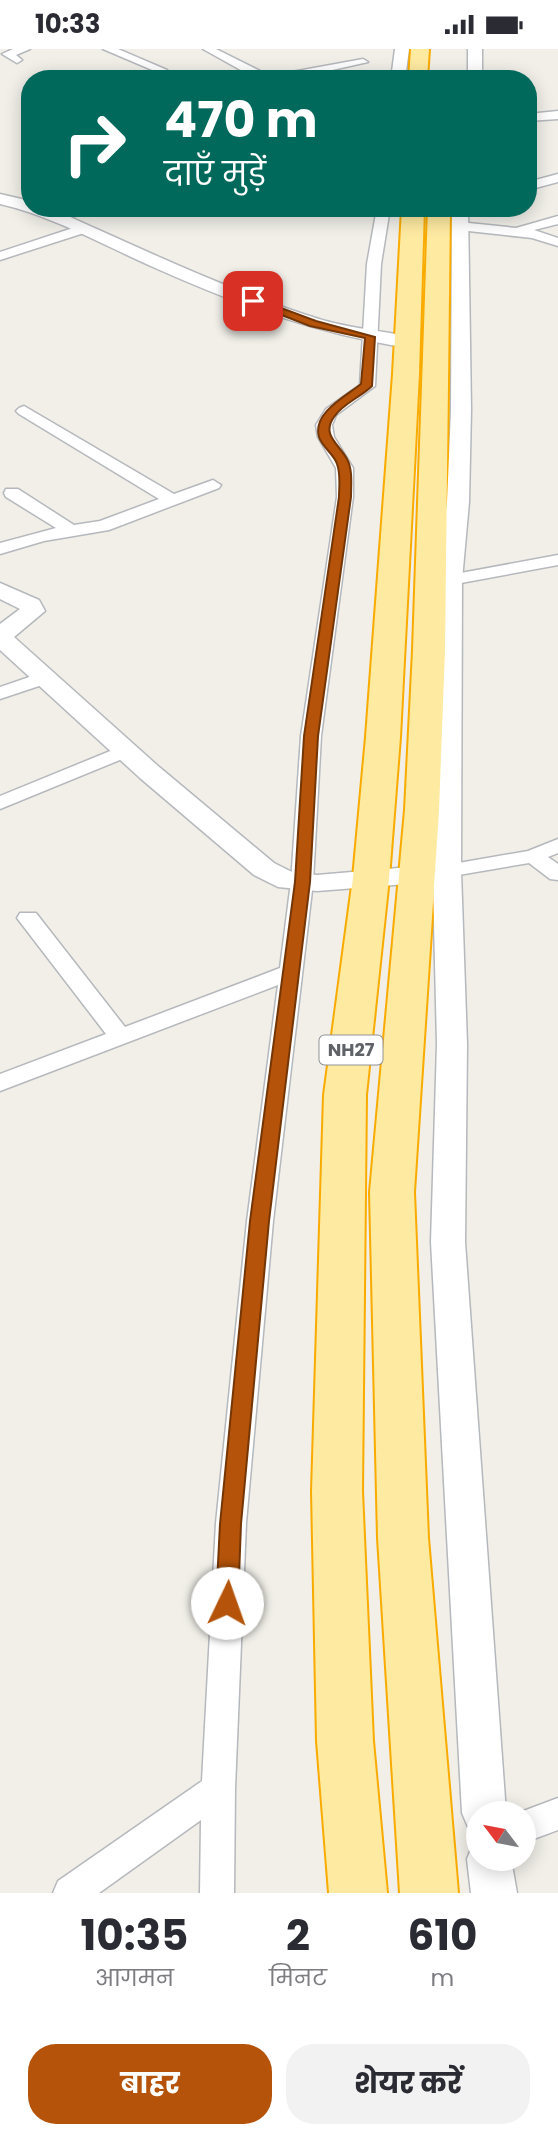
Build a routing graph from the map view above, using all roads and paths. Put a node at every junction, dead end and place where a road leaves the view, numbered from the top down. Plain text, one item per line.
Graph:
1 (25, 49) edge
2 (108, 49) edge
3 (208, 49) edge
4 (366, 49) edge
5 (402, 49) edge
6 (420, 49) edge
7 (475, 49) edge
8 (17, 60) dead end
9 (363, 62) junction
10 (161, 70) dead end
11 (249, 70) edge
12 (321, 70) edge
13 (361, 70) edge
14 (399, 70) edge
15 (419, 70) edge
16 (475, 70) edge
17 (558, 115) edge
18 (537, 117) edge
19 (558, 178) edge
20 (537, 184) edge
21 (0, 199) edge
22 (21, 204) edge
23 (61, 217) edge
24 (380, 217) edge
25 (410, 217) edge
26 (452, 217) edge
27 (452, 217) edge
28 (463, 217) edge
29 (58, 218) joint
30 (558, 220) edge
31 (82, 229) junction
32 (516, 231) junction
33 (558, 242) edge
34 (0, 256) edge
35 (389, 339) junction
36 (24, 411) dead end
37 (214, 485) dead end
38 (12, 493) dead end
39 (172, 500) junction
40 (73, 532) junction
41 (0, 549) edge
42 (550, 562) edge
43 (558, 575) edge
44 (450, 580) junction
45 (0, 590) edge
46 (44, 678) junction
47 (0, 693) edge
48 (125, 751) junction
49 (0, 803) edge
50 (558, 845) edge
51 (533, 856) junction
52 (431, 874) junction
53 (558, 874) edge
54 (371, 878) junction
55 (302, 882) junction
56 (28, 918) dead end
57 (291, 972) junction
58 (121, 1037) junction
59 (0, 1083) edge
60 (218, 1789) junction
61 (483, 1801) edge
62 (558, 1814) edge
63 (536, 1822) edge
64 (491, 1871) edge
65 (70, 1893) edge
66 (217, 1893) edge
67 (358, 1893) edge
68 (429, 1893) edge
69 (494, 1893) edge

1 - 8 street
2 - 10 street
3 - 11 street
4 - 9 street
5 - 14 street
6 - 15 highway
7 - 16 street
9 - 12 street
9 - 13 street
17 - 18 street
19 - 20 street
21 - 22 street
23 - 29 street
24 - 35 street
25 - 35 highway, NH27
26 - 44 street
27 - 52 highway, NH27
28 - 32 street
29 - 31 street
30 - 32 street
31 - 34 street
31 - 35 street
32 - 33 street
35 - 54 highway, NH27
35 - 55 street
36 - 39 street
37 - 39 street
38 - 40 street
39 - 40 street
40 - 41 street
42 - 43 street
42 - 44 street
44 - 52 street
45 - 46 street
46 - 47 street
46 - 48 street
48 - 49 street
48 - 55 street
50 - 51 street
51 - 52 street
51 - 53 street
52 - 54 street
52 - 61 street
52 - 68 highway, NH27
54 - 55 street
54 - 67 highway, NH27
55 - 57 street
56 - 58 street
57 - 58 street
57 - 60 street
58 - 59 street
60 - 65 street
60 - 66 street
62 - 63 street
64 - 69 street

